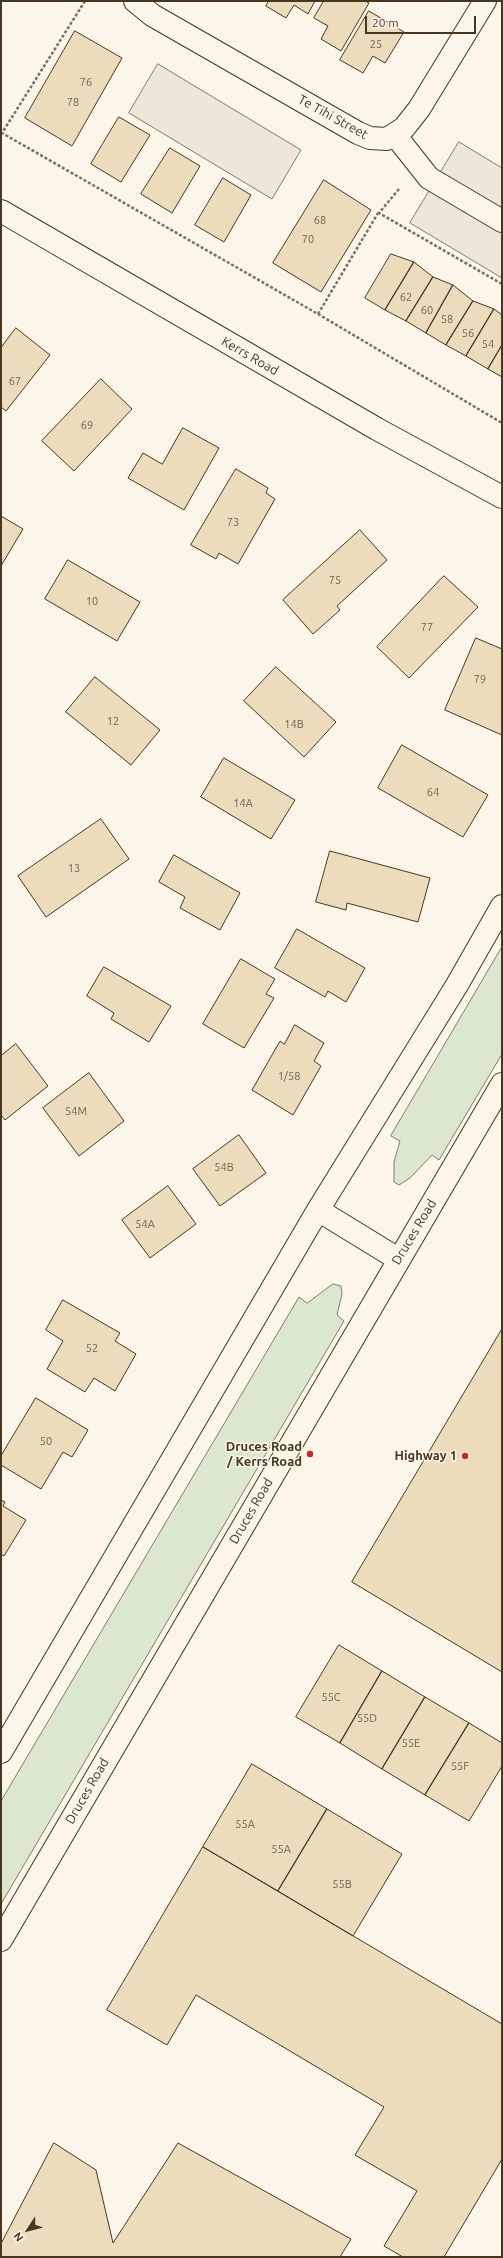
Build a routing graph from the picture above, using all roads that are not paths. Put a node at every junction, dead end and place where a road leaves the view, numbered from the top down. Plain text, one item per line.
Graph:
1 (135, 1) edge
2 (485, 1) edge
3 (395, 135) junction
4 (1, 211) edge
5 (502, 221) edge
6 (502, 497) edge
7 (502, 906) edge
8 (502, 1084) edge
9 (318, 1210) junction
10 (398, 1259) junction
11 (1, 1752) edge
12 (1, 1940) edge

1 - 3 main road, Te Tihi Street
2 - 3 main road
3 - 5 main road
4 - 6 main road, Kerrs Road
7 - 9 main road
8 - 10 main road, Druces Road
9 - 10 main road
9 - 11 main road
10 - 12 main road, Druces Road

